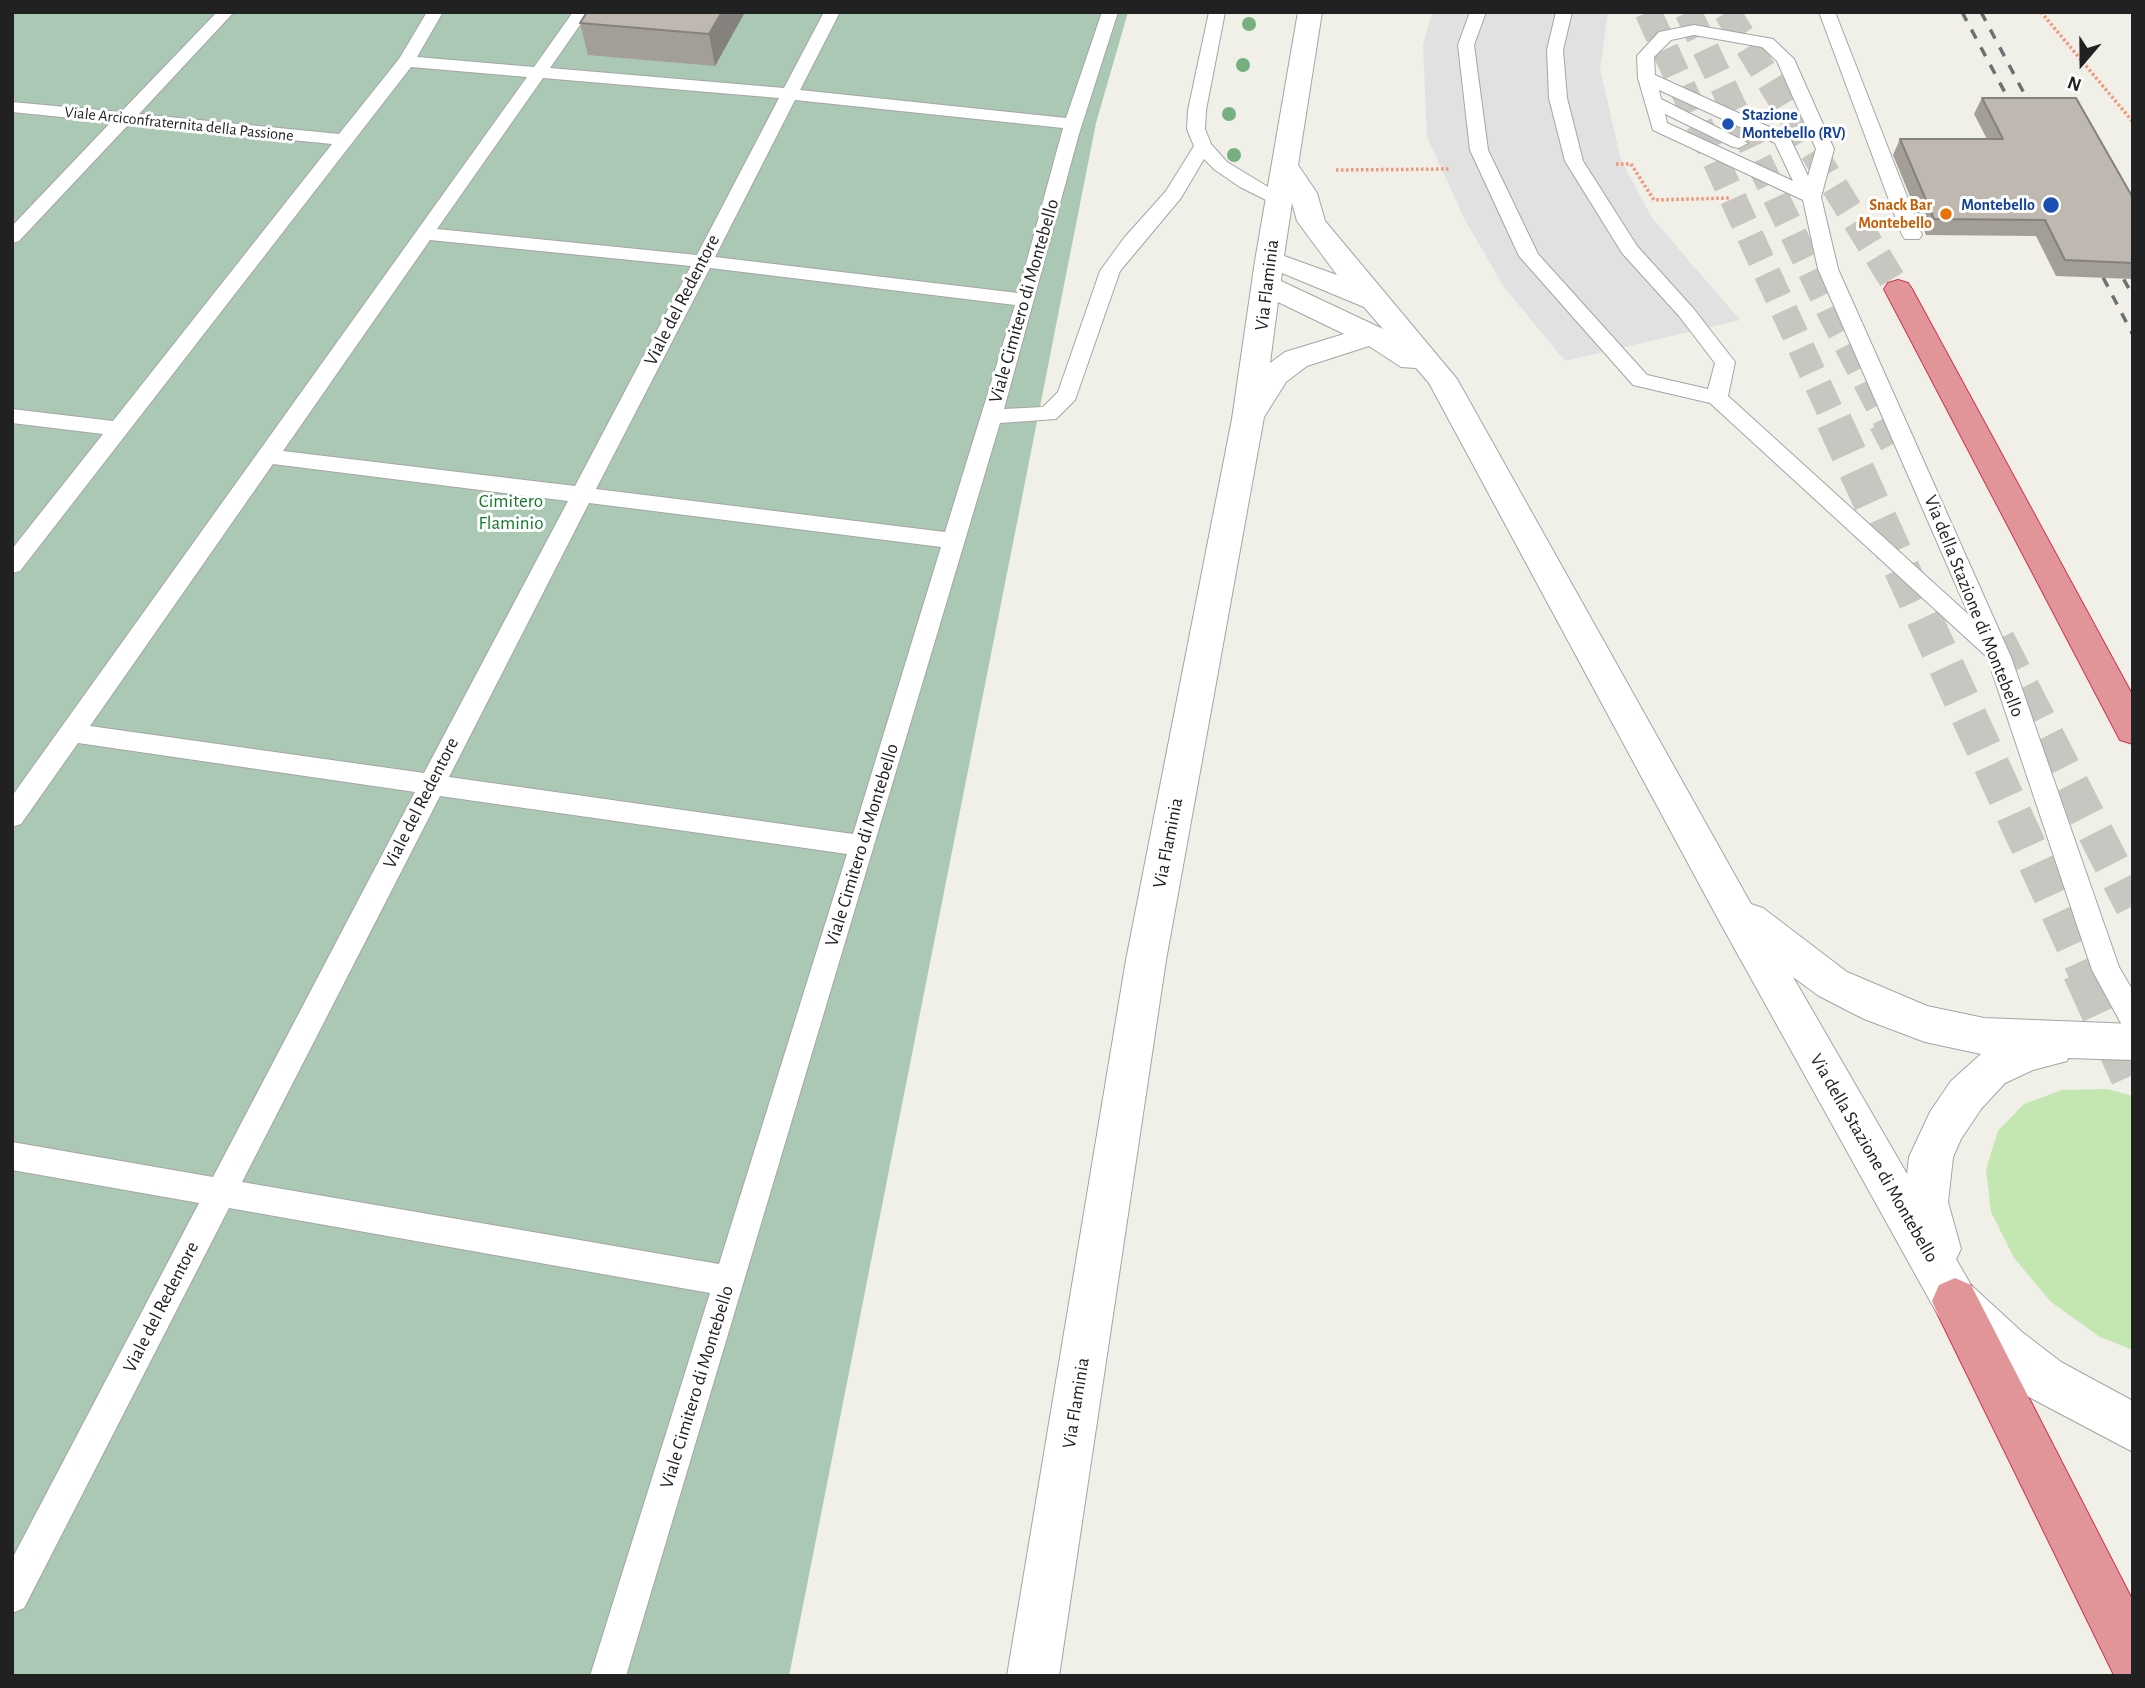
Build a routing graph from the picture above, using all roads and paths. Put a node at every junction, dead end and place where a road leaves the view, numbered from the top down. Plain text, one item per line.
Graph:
1 (226, 12) edge
2 (435, 12) edge
3 (581, 12) edge
4 (832, 12) edge
5 (1110, 12) edge
6 (1217, 12) edge
7 (1310, 12) edge
8 (1478, 12) edge
9 (1564, 12) edge
10 (1827, 12) edge
11 (2041, 12) edge
12 (406, 61) junction
13 (541, 73) junction
14 (1647, 78) junction
15 (789, 94) junction
16 (1656, 103) junction
17 (12, 107) edge
18 (126, 118) junction
19 (2133, 122) edge
20 (1074, 124) junction
21 (345, 140) junction
22 (1203, 145) junction
23 (1285, 164) junction
24 (1616, 164) dead end
25 (1794, 168) junction
26 (1446, 169) dead end
27 (1333, 170) dead end
28 (1812, 197) junction
29 (1733, 198) dead end
30 (1279, 199) junction
31 (425, 234) junction
32 (1912, 235) dead end
33 (12, 237) edge
34 (702, 261) junction
35 (1268, 274) junction
36 (1898, 289) tunnel mouth
37 (1026, 300) junction
38 (1379, 305) junction
39 (1374, 336) junction
40 (1441, 379) junction
41 (1717, 398) junction
42 (12, 416) edge
43 (991, 416) junction
44 (1248, 419) junction
45 (118, 429) junction
46 (268, 456) junction
47 (581, 495) junction
48 (954, 541) junction
49 (12, 565) edge
50 (1999, 657) junction
51 (2133, 730) edge
52 (72, 733) junction
53 (431, 785) junction
54 (12, 817) edge
55 (862, 846) junction
56 (1731, 905) junction
57 (2133, 1018) edge
58 (2078, 1042) junction
59 (2133, 1042) edge
60 (12, 1156) edge
61 (221, 1192) junction
62 (729, 1281) junction
63 (1955, 1301) junction
64 (2133, 1428) edge
65 (12, 1596) edge
66 (2133, 1656) edge
67 (608, 1676) edge
68 (1033, 1676) edge

1 - 18 lane
2 - 12 lane
3 - 13 lane
4 - 15 lane, Viale del Redentore
5 - 20 lane, Viale Cimitero di Montebello
6 - 22 lane
7 - 23 street, Via Flaminia
8 - 41 lane
9 - 41 lane
10 - 32 lane
11 - 19 path
12 - 13 lane
12 - 21 lane
13 - 15 lane
13 - 31 lane
14 - 16 lane
14 - 25 lane
14 - 28 lane
15 - 20 lane
15 - 34 lane, Viale del Redentore
16 - 25 lane
16 - 28 lane
17 - 18 lane, Viale Arciconfraternita della Passione
18 - 21 lane, Viale Arciconfraternita della Passione
18 - 33 lane
20 - 37 lane, Viale Cimitero di Montebello
21 - 45 lane
22 - 30 lane
22 - 43 lane
23 - 30 street, Via Flaminia
23 - 38 street, Via della Stazione di Montebello
24 - 29 path
25 - 28 lane
26 - 27 path
28 - 50 lane, Via della Stazione di Montebello
30 - 35 street, Via Flaminia
31 - 34 lane
31 - 46 lane
34 - 37 lane
34 - 47 lane, Viale del Redentore
35 - 38 street, Via della Stazione di Montebello
35 - 39 street, Via della Stazione di Montebello
35 - 44 street, Via Flaminia
36 - 51 highway
37 - 43 lane, Viale Cimitero di Montebello
38 - 40 street, Via della Stazione di Montebello
39 - 40 street, Via della Stazione di Montebello
39 - 44 street
40 - 56 street, Via della Stazione di Montebello
41 - 50 lane
42 - 45 lane
43 - 48 lane, Viale Cimitero di Montebello
44 - 68 street, Via Flaminia
45 - 49 lane
46 - 47 lane
46 - 52 lane
47 - 48 lane
47 - 53 lane, Viale del Redentore
48 - 55 lane, Viale Cimitero di Montebello
50 - 57 lane, Via della Stazione di Montebello
52 - 53 lane
52 - 54 lane
53 - 55 lane
53 - 61 lane, Viale del Redentore
55 - 62 lane, Viale Cimitero di Montebello
56 - 58 street, Via della Stazione di Montebello
56 - 63 street, Via della Stazione di Montebello
58 - 59 street, Via della Stazione di Montebello
58 - 63 street, Via della Stazione di Montebello
60 - 61 lane
61 - 62 lane
61 - 65 lane, Viale del Redentore
62 - 67 lane, Viale Cimitero di Montebello
63 - 64 street, Via della Stazione di Montebello
63 - 66 highway

